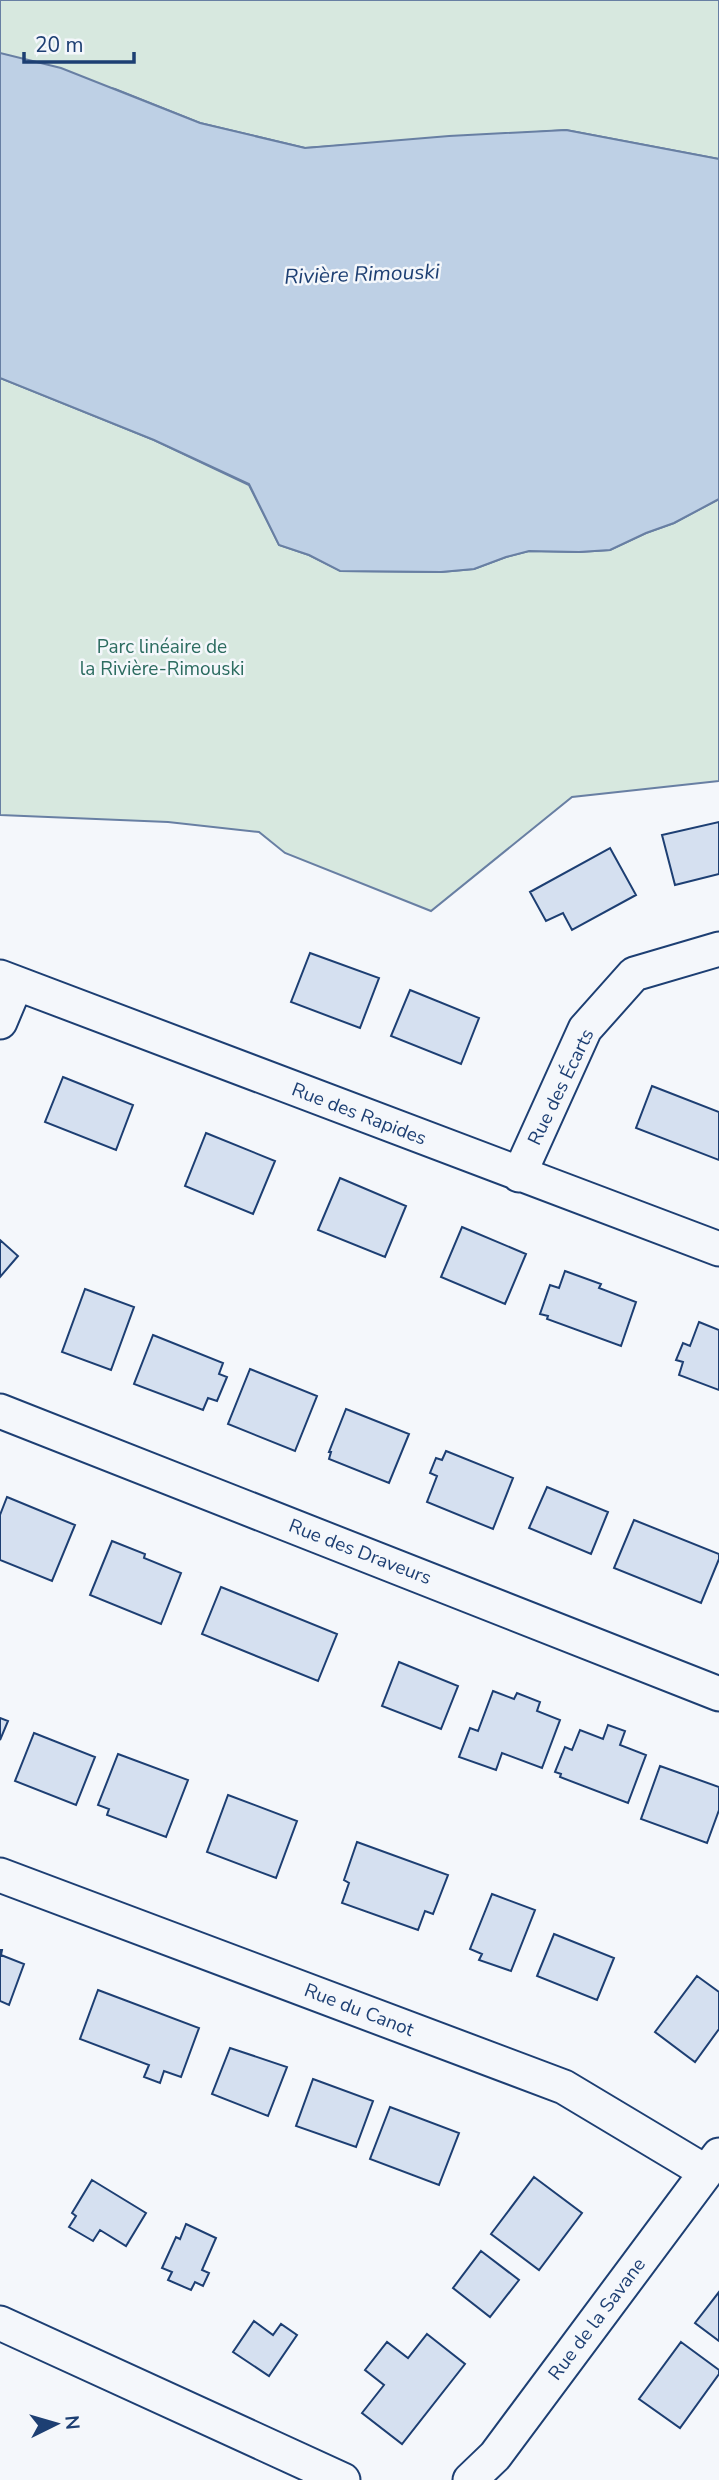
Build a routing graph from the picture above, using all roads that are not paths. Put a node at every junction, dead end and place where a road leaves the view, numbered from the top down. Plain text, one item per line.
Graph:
1 (719, 949) edge
2 (8, 980) edge
3 (0, 1022) edge
4 (519, 1175) junction
5 (719, 1249) edge
6 (0, 1411) edge
7 (719, 1694) edge
8 (0, 1875) edge
9 (713, 2163) edge
10 (0, 2323) edge
11 (343, 2480) edge
12 (470, 2480) edge

1 - 4 street, Rue des Écarts
2 - 3 street
2 - 4 street, Rue des Rapides
4 - 5 street, Rue des Rapides
6 - 7 street, Rue des Draveurs
8 - 9 street, Rue du Canot
9 - 12 street, Rue de la Savane
10 - 11 street

